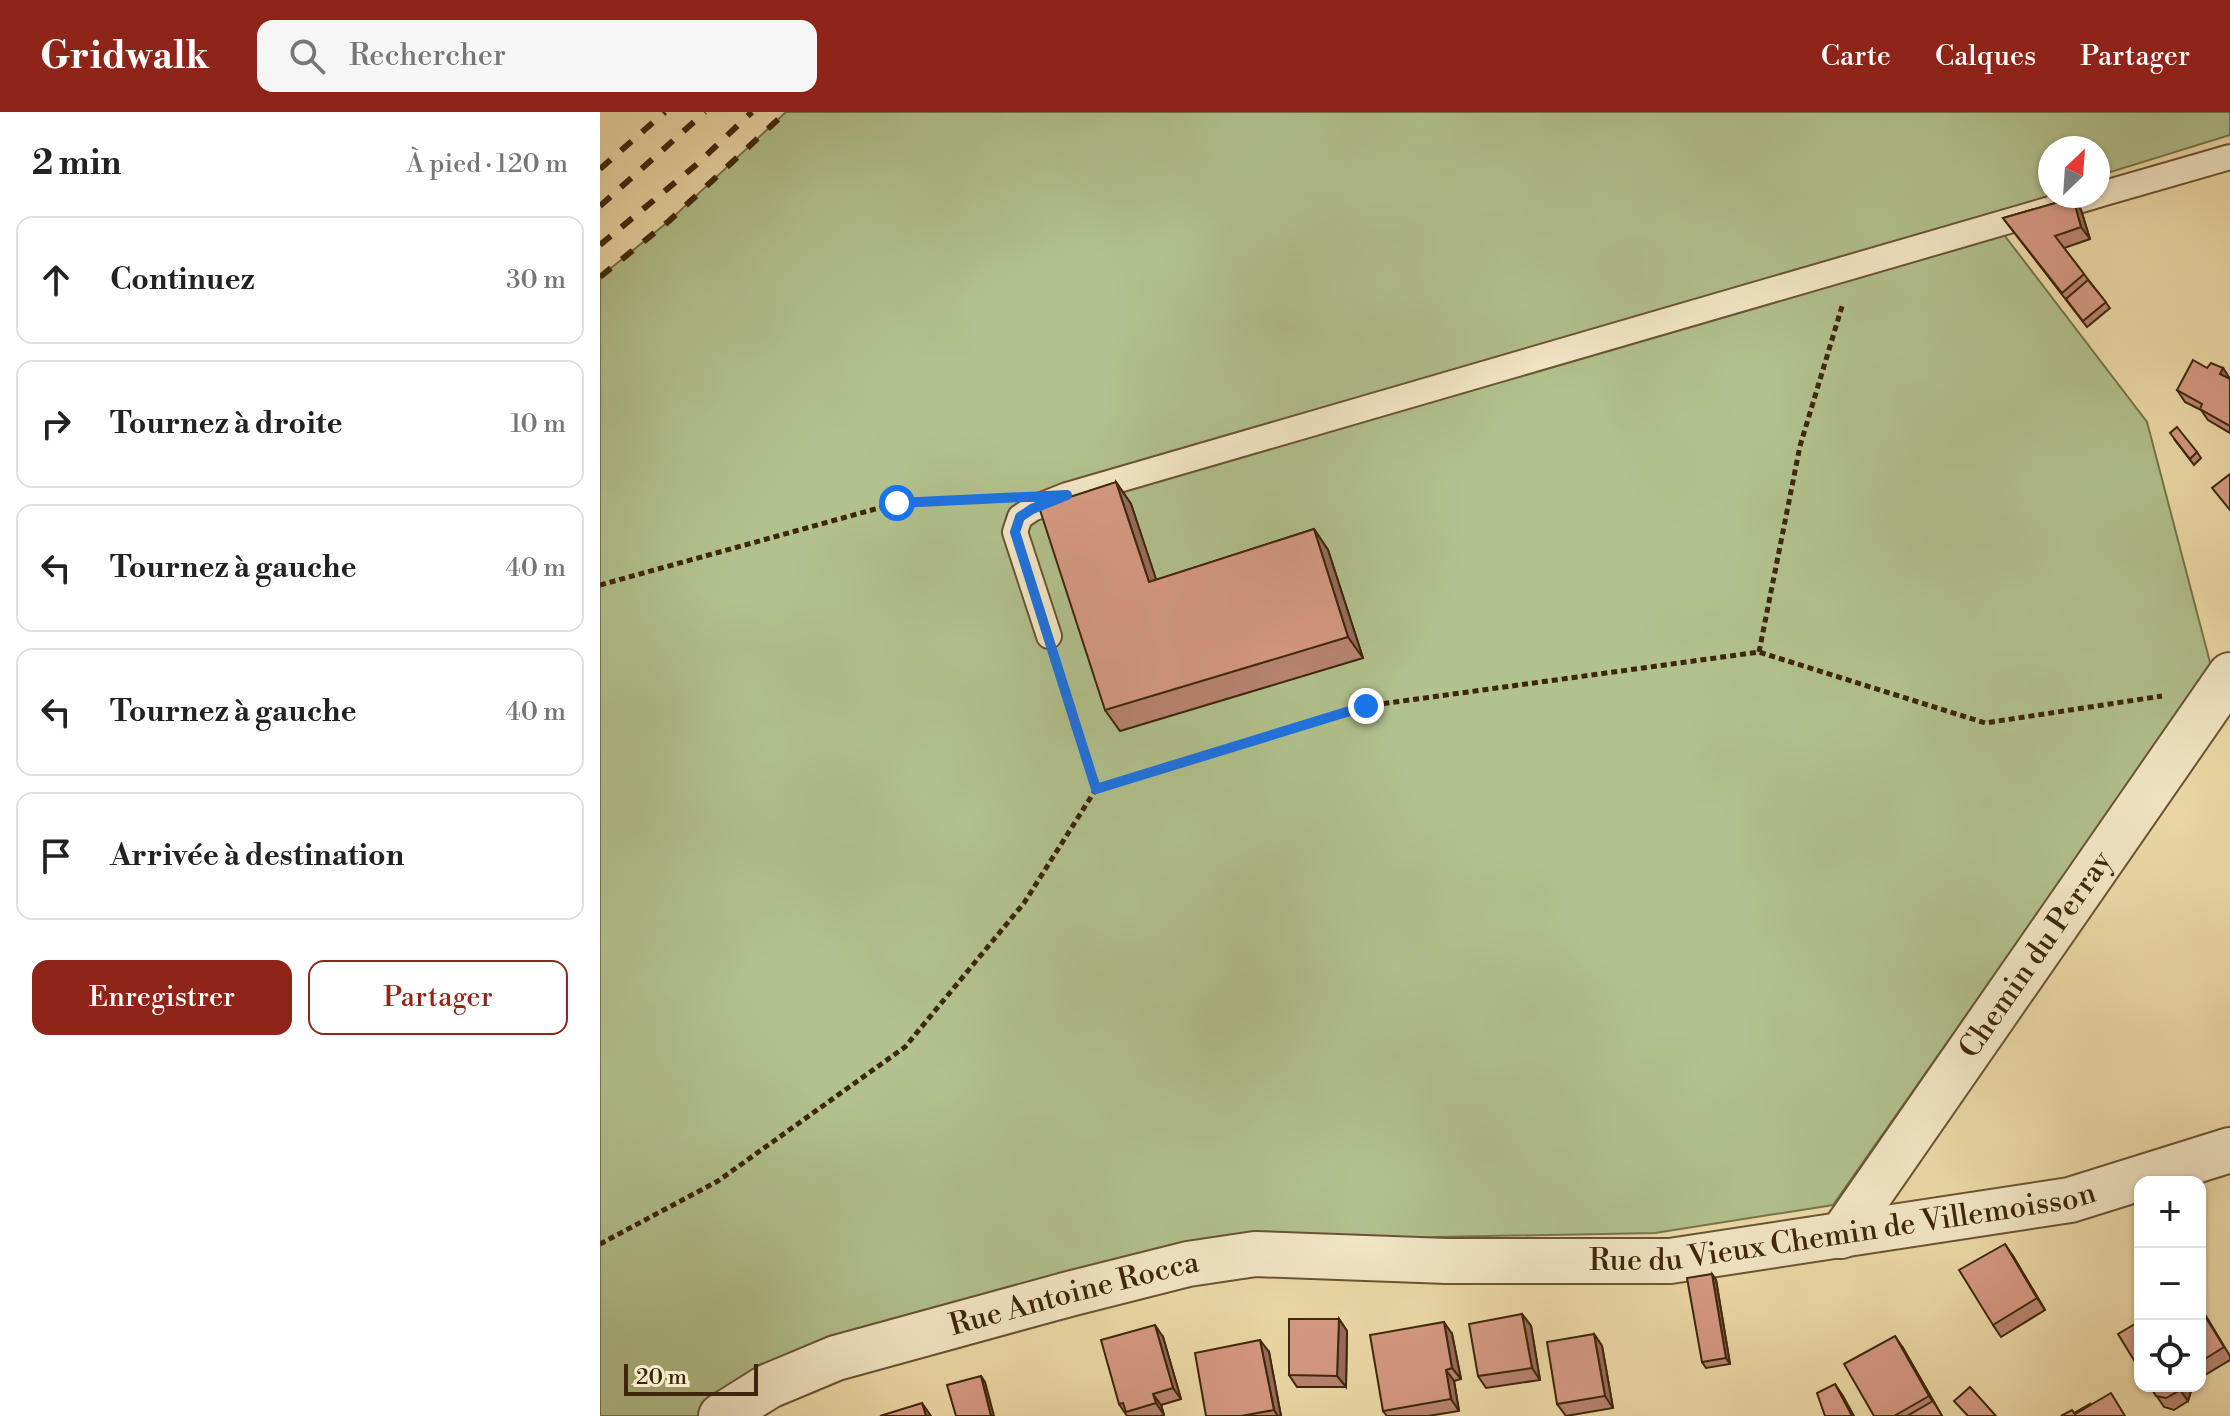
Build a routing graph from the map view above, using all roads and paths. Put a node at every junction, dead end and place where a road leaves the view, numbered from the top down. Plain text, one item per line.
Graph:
1 (2230, 157) edge
2 (2110, 192) edge
3 (2055, 208) edge
4 (1854, 266) junction
5 (1067, 495) junction
6 (600, 585) edge
7 (1049, 636) joint
8 (1759, 652) junction
9 (2226, 681) edge
10 (1096, 789) junction
11 (2230, 1150) edge
12 (1841, 1236) junction
13 (600, 1244) edge
14 (1447, 1261) joint
15 (721, 1416) edge

1 - 2 lane
3 - 4 lane
4 - 5 lane
4 - 8 path
5 - 6 path
5 - 7 lane
7 - 10 path
8 - 9 path
8 - 10 path
9 - 12 street, Chemin du Perray
10 - 13 path
11 - 12 street, Rue du Vieux Chemin de Villemoisson
12 - 14 street, Rue du Vieux Chemin de Villemoisson
14 - 15 street, Rue Antoine Rocca

